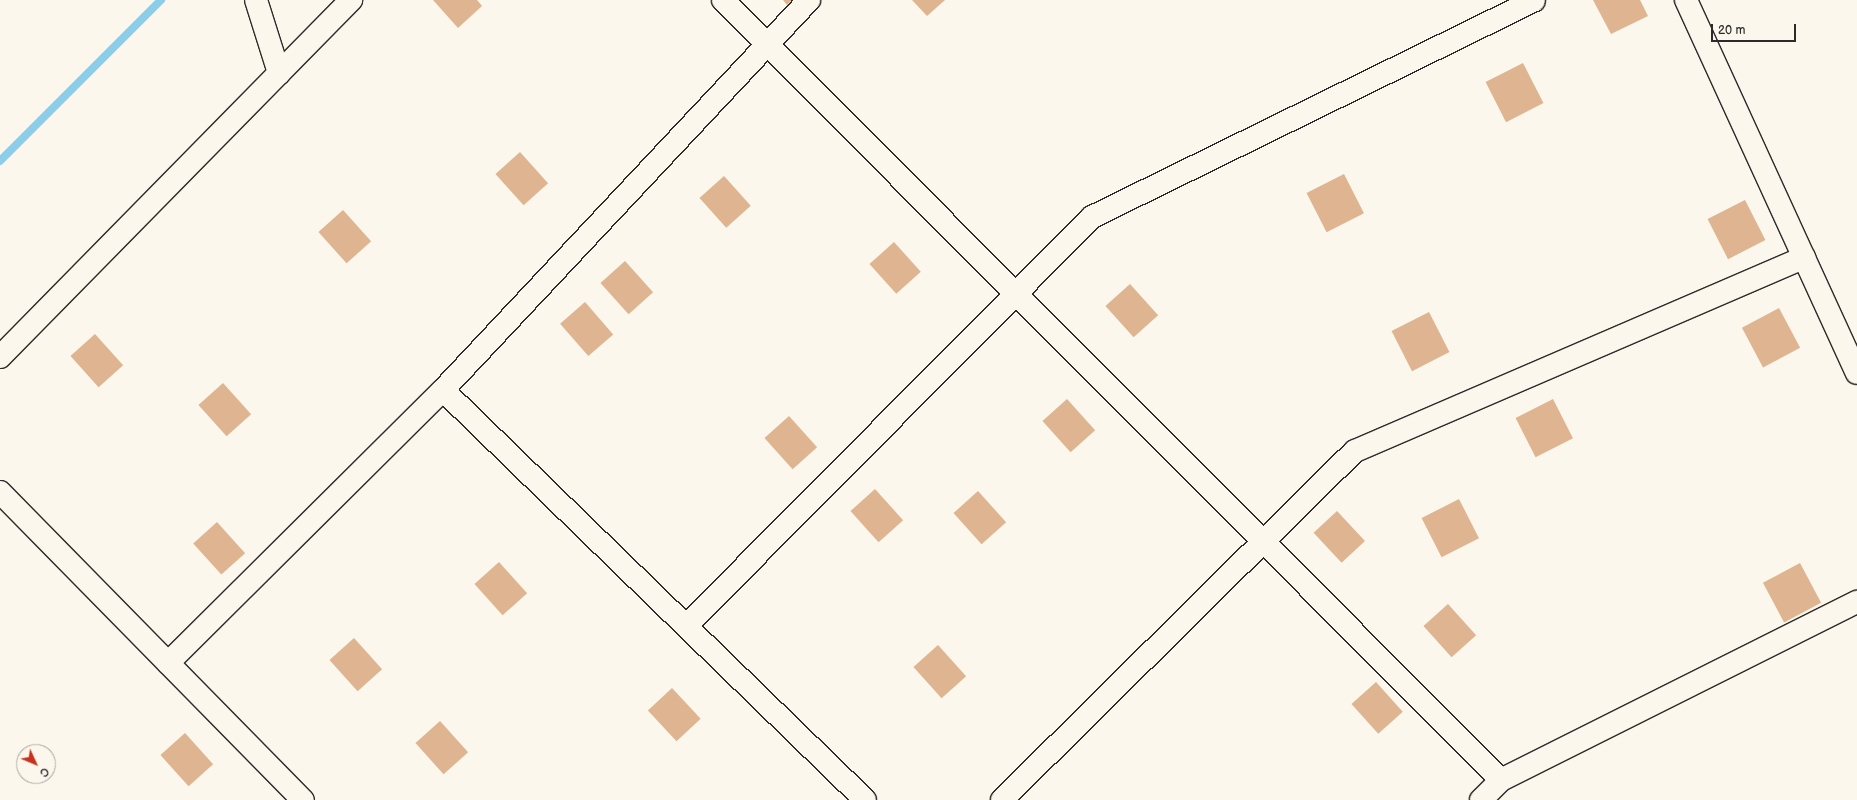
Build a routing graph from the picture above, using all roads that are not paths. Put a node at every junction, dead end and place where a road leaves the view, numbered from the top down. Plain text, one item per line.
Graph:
1 (256, 0) edge
2 (351, 0) edge
3 (723, 0) edge
4 (809, 0) edge
5 (1534, 0) edge
6 (1686, 0) edge
7 (768, 44) junction
8 (280, 73) junction
9 (1804, 258) junction
10 (1015, 292) junction
11 (0, 357) edge
12 (1857, 373) edge
13 (443, 390) junction
14 (0, 492) edge
15 (1264, 542) junction
16 (1857, 602) edge
17 (686, 626) junction
18 (168, 663) junction
19 (1501, 780) junction
20 (303, 800) edge
21 (865, 800) edge
22 (1002, 800) edge
23 (1481, 800) edge

1 - 8 street
2 - 8 street
3 - 7 street
4 - 7 street
5 - 10 street
6 - 9 street
7 - 10 street
7 - 13 street
8 - 11 street
9 - 12 street
9 - 15 street
10 - 15 street
10 - 17 street
13 - 17 street
13 - 18 street
14 - 18 street
15 - 19 street
15 - 22 street
16 - 19 street
17 - 21 street
18 - 20 street
19 - 23 street

